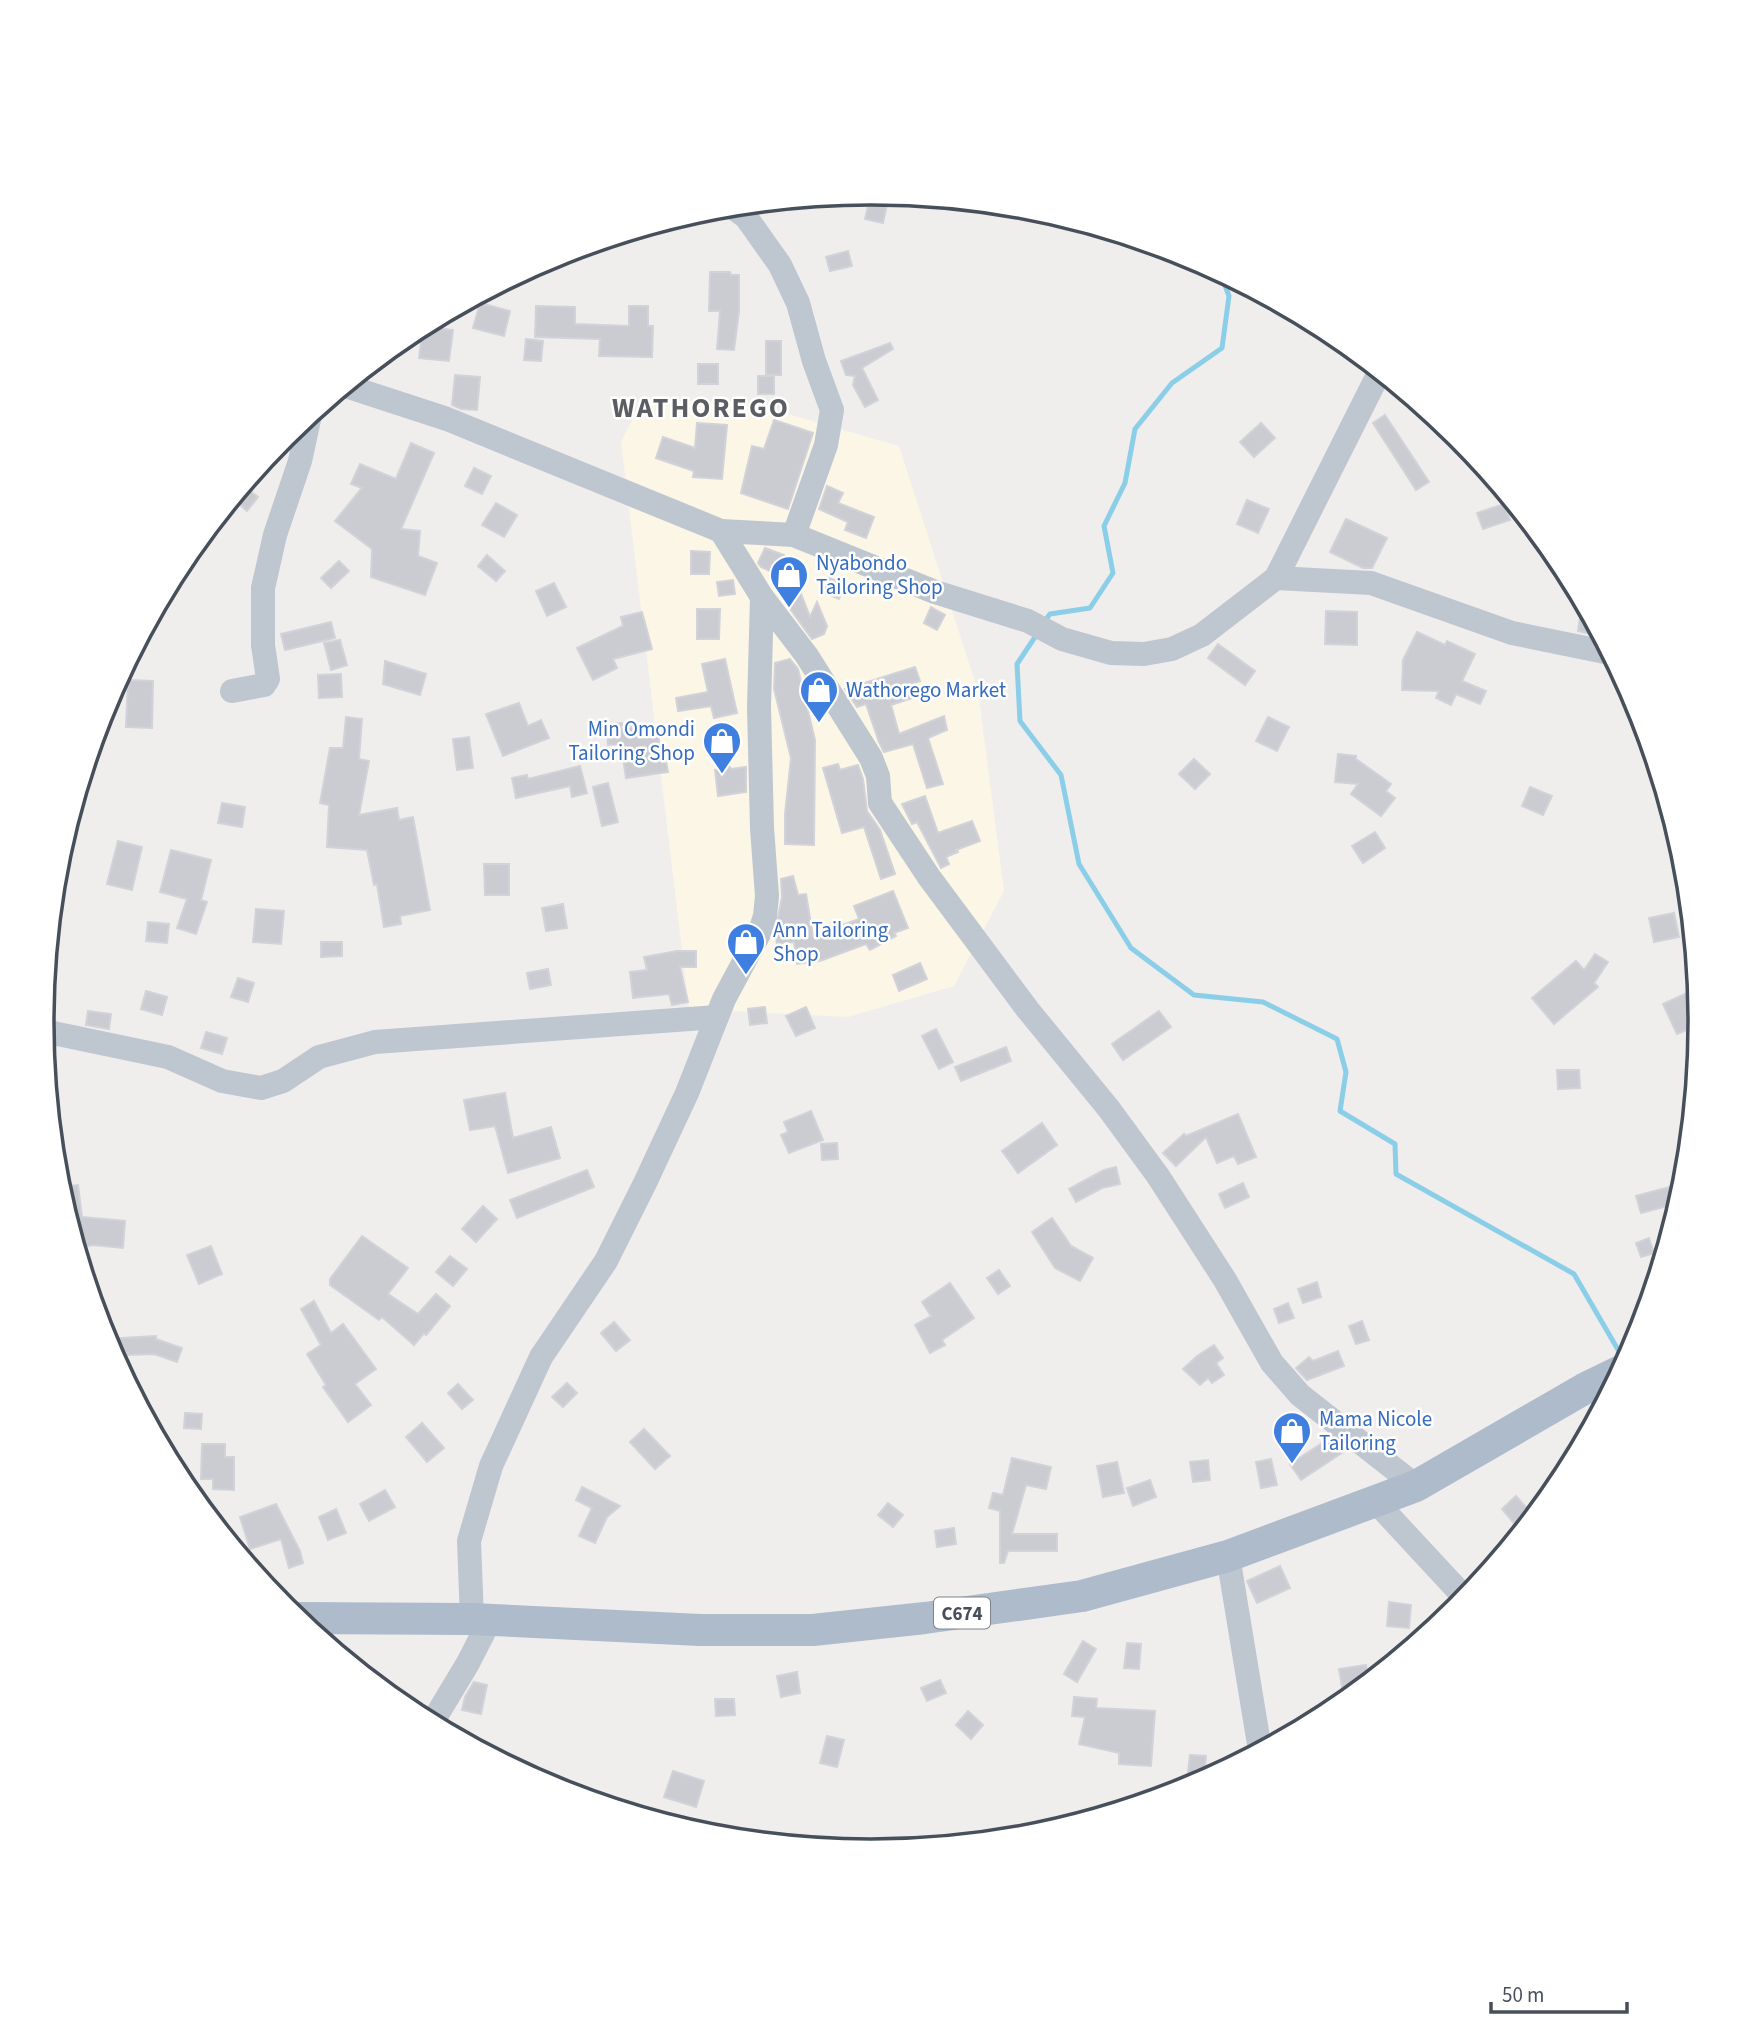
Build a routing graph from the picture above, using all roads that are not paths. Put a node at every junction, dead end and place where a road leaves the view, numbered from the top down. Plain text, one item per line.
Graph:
1 (744, 215) edge
2 (1376, 380) edge
3 (356, 389) edge
4 (306, 433) edge
5 (721, 531) junction
6 (794, 535) junction
7 (1276, 578) junction
8 (762, 597) junction
9 (1599, 651) edge
10 (232, 691) dead end
11 (717, 1017) junction
12 (54, 1034) edge
13 (1606, 1378) edge
14 (1395, 1487) junction
15 (1228, 1556) junction
16 (1460, 1589) edge
17 (314, 1618) edge
18 (481, 1620) junction
19 (437, 1714) edge
20 (1259, 1741) edge

1 - 6 street
2 - 7 street
3 - 5 street
4 - 10 street
5 - 6 street
5 - 8 street
6 - 7 street
7 - 9 street
8 - 11 street
8 - 14 street
11 - 12 street
11 - 18 street
13 - 14 main road, C674
14 - 15 main road, C674
14 - 16 street
15 - 18 main road, C674
15 - 20 street
17 - 18 main road, C674
18 - 19 street

